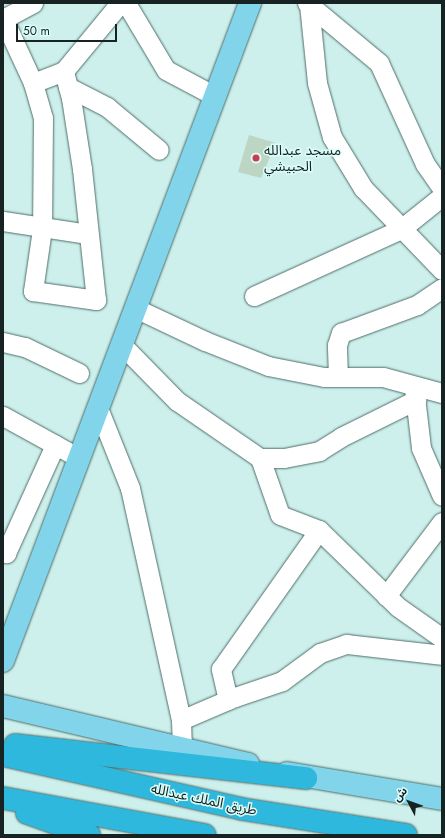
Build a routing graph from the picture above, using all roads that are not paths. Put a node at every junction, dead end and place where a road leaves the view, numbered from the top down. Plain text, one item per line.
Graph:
1 (34, 3) edge
2 (120, 3) edge
3 (126, 3) edge
4 (250, 3) edge
5 (308, 3) edge
6 (3, 19) edge
7 (66, 79) junction
8 (33, 83) junction
9 (215, 96) junction
10 (159, 150) dead end
11 (440, 179) edge
12 (442, 196) edge
13 (3, 221) edge
14 (42, 229) junction
15 (401, 230) junction
16 (88, 234) junction
17 (442, 270) edge
18 (442, 288) edge
19 (254, 296) dead end
20 (135, 308) junction
21 (3, 342) edge
22 (121, 344) junction
23 (79, 373) dead end
24 (338, 377) junction
25 (415, 392) junction
26 (442, 394) edge
27 (98, 408) junction
28 (3, 416) edge
29 (55, 445) junction
30 (79, 458) junction
31 (260, 458) junction
32 (442, 496) edge
33 (442, 522) edge
34 (319, 530) junction
35 (3, 551) edge
36 (386, 596) junction
37 (441, 635) edge
38 (7, 636) edge
39 (442, 655) edge
40 (3, 661) edge
41 (228, 700) junction
42 (3, 706) edge
43 (181, 720) junction
44 (3, 744) edge
45 (182, 748) junction
46 (3, 755) edge
47 (306, 778) junction
48 (3, 798) edge
49 (442, 799) edge
50 (3, 805) edge
51 (89, 835) edge
52 (206, 835) edge
53 (406, 835) edge

1 - 6 street
2 - 7 street
3 - 9 street
4 - 9 main road
5 - 11 street
5 - 15 street
6 - 8 street
7 - 8 street
7 - 10 street
7 - 16 street
8 - 14 street
9 - 20 main road
12 - 15 street
13 - 14 street
14 - 16 street
14 - 16 street
15 - 17 street
15 - 19 street
18 - 24 street
20 - 22 main road
20 - 24 street
21 - 23 street
22 - 27 main road
22 - 31 street
24 - 25 street
25 - 26 street
25 - 31 street
25 - 32 street
27 - 30 main road
27 - 43 street
28 - 29 street
29 - 30 street
29 - 35 street
30 - 38 main road
31 - 34 street
33 - 36 street
34 - 36 street
34 - 41 street
36 - 37 street
38 - 40 main road
39 - 41 street
41 - 43 street
42 - 45 main road
43 - 45 street
44 - 47 highway
45 - 47 main road
46 - 53 highway, طريق الملك عبدالله
47 - 49 main road
48 - 52 highway
50 - 51 highway

